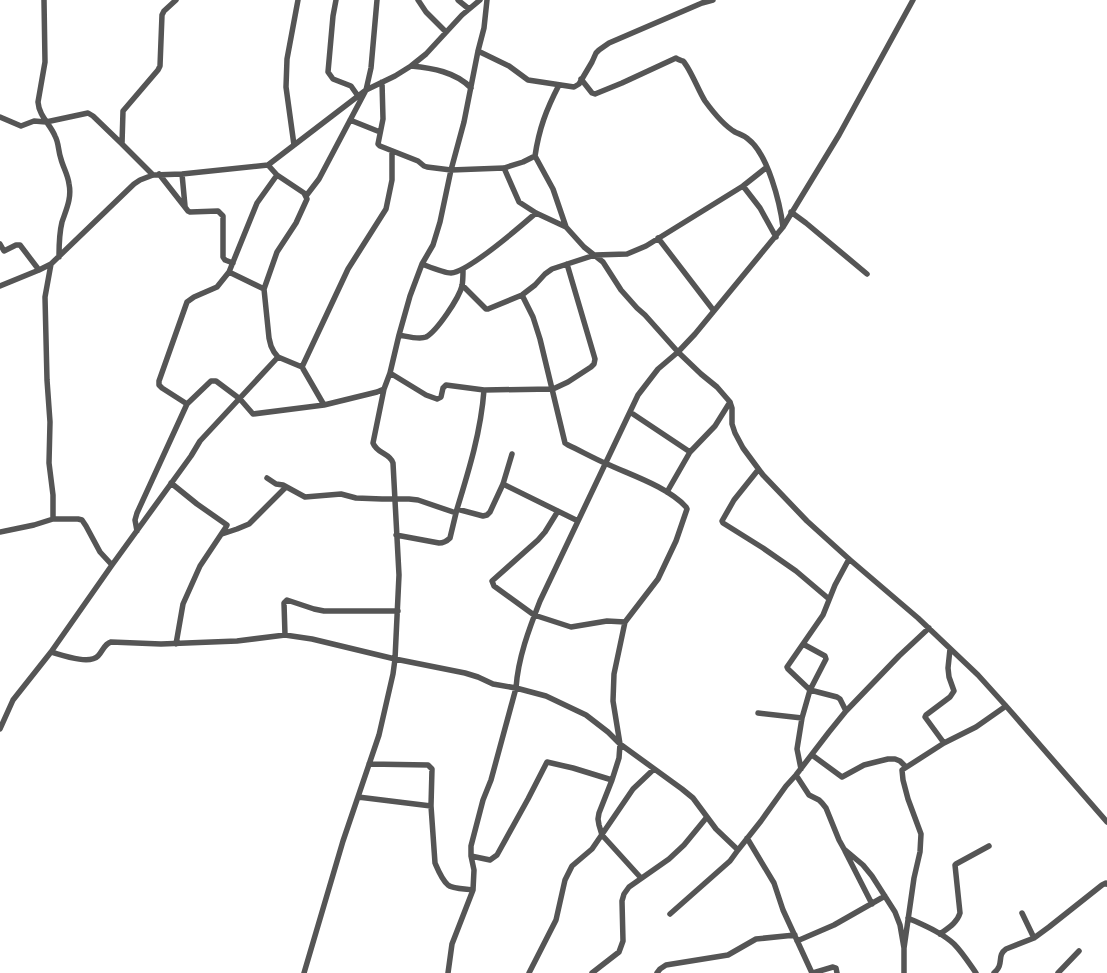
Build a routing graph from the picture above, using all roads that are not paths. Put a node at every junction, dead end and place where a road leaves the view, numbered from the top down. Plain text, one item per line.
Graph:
1 (44, 0) edge
2 (176, 0) edge
3 (298, 0) edge
4 (336, 0) edge
5 (377, 0) edge
6 (418, 0) edge
7 (458, 0) edge
8 (480, 0) edge
9 (487, 0) edge
10 (713, 0) edge
11 (913, 0) edge
12 (469, 9) junction
13 (446, 32) junction
14 (478, 51) junction
15 (411, 66) junction
16 (581, 79) junction
17 (382, 82) junction
18 (559, 85) junction
19 (471, 88) junction
20 (366, 90) junction
21 (358, 96) junction
22 (0, 118) edge
23 (350, 120) junction
24 (46, 122) junction
25 (380, 132) junction
26 (122, 144) junction
27 (294, 145) junction
28 (392, 151) junction
29 (535, 156) junction
30 (268, 165) junction
31 (767, 167) junction
32 (504, 168) junction
33 (451, 170) junction
34 (156, 174) junction
35 (182, 174) junction
36 (277, 175) junction
37 (743, 186) junction
38 (306, 196) junction
39 (185, 206) junction
40 (791, 212) junction
41 (536, 213) junction
42 (783, 226) junction
43 (566, 227) junction
44 (776, 237) junction
45 (658, 238) junction
46 (0, 244) edge
47 (595, 255) junction
48 (59, 257) junction
49 (233, 263) junction
50 (51, 264) junction
51 (422, 264) junction
52 (567, 264) junction
53 (39, 270) junction
54 (463, 270) junction
55 (229, 272) junction
56 (867, 274) dead end
57 (462, 285) junction
58 (0, 286) edge
59 (264, 289) junction
60 (522, 296) junction
61 (714, 311) junction
62 (399, 335) junction
63 (678, 352) junction
64 (278, 358) junction
65 (302, 367) junction
66 (390, 373) junction
67 (384, 389) junction
68 (553, 389) junction
69 (484, 390) junction
70 (240, 399) junction
71 (730, 402) junction
72 (187, 404) junction
73 (324, 405) junction
74 (630, 412) junction
75 (690, 452) junction
76 (512, 454) dead end
77 (606, 464) junction
78 (758, 470) junction
79 (267, 478) dead end
80 (171, 483) junction
81 (503, 484) junction
82 (286, 487) junction
83 (667, 492) junction
84 (395, 498) junction
85 (456, 511) junction
86 (558, 511) junction
87 (53, 520) junction
88 (578, 521) junction
89 (137, 531) junction
90 (0, 532) edge
91 (222, 534) junction
92 (396, 535) junction
93 (849, 559) junction
94 (112, 565) junction
95 (829, 599) junction
96 (398, 611) junction
97 (534, 614) junction
98 (625, 622) junction
99 (929, 628) junction
100 (285, 634) junction
101 (176, 644) junction
102 (804, 644) junction
103 (950, 649) junction
104 (51, 652) junction
105 (395, 660) junction
106 (516, 688) junction
107 (810, 690) junction
108 (1006, 706) junction
109 (846, 711) junction
110 (758, 713) dead end
111 (802, 718) junction
112 (0, 729) edge
113 (944, 743) junction
114 (620, 744) junction
115 (812, 755) junction
116 (369, 764) junction
117 (906, 767) junction
118 (654, 769) junction
119 (801, 769) junction
120 (796, 775) junction
121 (612, 780) junction
122 (358, 797) junction
123 (431, 806) junction
124 (707, 817) junction
125 (1107, 822) edge
126 (602, 835) junction
127 (747, 838) junction
128 (989, 846) dead end
129 (844, 849) junction
130 (738, 850) junction
131 (471, 856) junction
132 (640, 878) junction
133 (1107, 884) edge
134 (473, 890) junction
135 (885, 896) junction
136 (872, 904) junction
137 (1022, 913) dead end
138 (670, 914) dead end
139 (908, 918) junction
140 (940, 934) junction
141 (796, 938) junction
142 (1034, 938) junction
143 (904, 948) junction
144 (1079, 951) dead end
145 (304, 973) edge
146 (448, 973) edge
147 (529, 973) edge
148 (592, 973) edge
149 (656, 973) edge
150 (813, 973) edge
151 (837, 973) edge
152 (904, 973) edge
153 (976, 973) edge
154 (994, 973) edge
155 (1058, 973) edge

1 - 24 street
2 - 26 street
3 - 27 street
4 - 21 street
5 - 20 street
6 - 13 street
7 - 12 street
8 - 12 street
9 - 14 street
10 - 16 street
11 - 40 street
12 - 13 street
13 - 15 street
14 - 18 street
14 - 19 street
15 - 17 street
15 - 19 street
16 - 18 street
16 - 31 street
17 - 20 street
17 - 25 street
18 - 29 street
19 - 33 street
20 - 21 street
20 - 23 street
21 - 27 street
22 - 24 street
23 - 25 street
23 - 38 street
24 - 26 street
24 - 48 street
25 - 28 street
26 - 34 street
27 - 30 street
28 - 33 street
28 - 65 street
29 - 32 street
29 - 43 street
30 - 35 street
30 - 36 street
31 - 37 street
31 - 42 street
32 - 33 street
32 - 41 street
33 - 51 street
34 - 35 street
34 - 39 street
34 - 48 street
35 - 39 street
36 - 38 street
36 - 49 street
37 - 44 street
37 - 45 street
38 - 59 street
39 - 49 street
40 - 42 street
40 - 56 street
41 - 43 street
41 - 54 street
42 - 44 street
43 - 47 street
44 - 61 street
45 - 47 street
45 - 61 street
46 - 53 street
47 - 52 street
47 - 63 street
48 - 50 street
49 - 55 street
50 - 53 street
50 - 87 street
51 - 54 street
51 - 62 street
52 - 60 street
52 - 68 street
53 - 58 street
54 - 57 street
55 - 59 street
55 - 72 street
57 - 60 street
57 - 62 street
59 - 64 street
60 - 68 street
61 - 63 street
62 - 66 street
63 - 71 street
63 - 74 street
64 - 65 street
64 - 70 street
65 - 73 street
66 - 67 street
66 - 69 street
67 - 73 street
67 - 84 street
68 - 69 street
68 - 77 street
69 - 85 street
70 - 72 street
70 - 73 street
70 - 80 street
71 - 75 street
71 - 78 street
72 - 89 street
74 - 75 street
74 - 77 street
75 - 83 street
76 - 81 street
77 - 83 street
77 - 88 street
78 - 93 street
78 - 95 street
79 - 82 street
80 - 89 street
80 - 91 street
81 - 85 street
81 - 86 street
82 - 84 street
82 - 91 street
83 - 98 street
84 - 85 street
84 - 92 street
85 - 92 street
86 - 88 street
86 - 97 street
87 - 90 street
87 - 94 street
88 - 97 street
89 - 94 street
91 - 101 street
92 - 96 street
93 - 95 street
93 - 99 street
94 - 104 street
95 - 102 street
96 - 100 street
96 - 105 street
97 - 98 street
97 - 106 street
98 - 114 street
99 - 103 street
99 - 109 street
100 - 101 street
100 - 105 street
101 - 104 street
102 - 107 street
102 - 107 street
103 - 108 street
103 - 113 street
104 - 112 street
105 - 106 street
105 - 116 street
106 - 114 street
106 - 131 street
107 - 109 street
107 - 111 street
108 - 113 street
108 - 125 street
109 - 115 street
110 - 111 street
111 - 119 street
113 - 117 street
114 - 118 street
114 - 121 street
115 - 117 street
115 - 119 street
116 - 122 street
116 - 123 street
117 - 139 street
118 - 124 street
118 - 126 street
119 - 120 street
120 - 127 street
120 - 129 street
121 - 126 street
121 - 131 street
122 - 123 street
122 - 145 street
123 - 134 street
124 - 130 street
124 - 132 street
126 - 132 street
126 - 147 street
127 - 130 street
127 - 141 street
128 - 140 street
129 - 135 street
129 - 136 street
130 - 138 street
131 - 134 street
132 - 148 street
133 - 142 street
134 - 146 street
135 - 136 street
135 - 143 street
136 - 141 street
137 - 142 street
139 - 140 street
139 - 143 street
140 - 153 street
141 - 149 street
141 - 150 street
142 - 154 street
143 - 152 street
144 - 155 street
150 - 151 street

